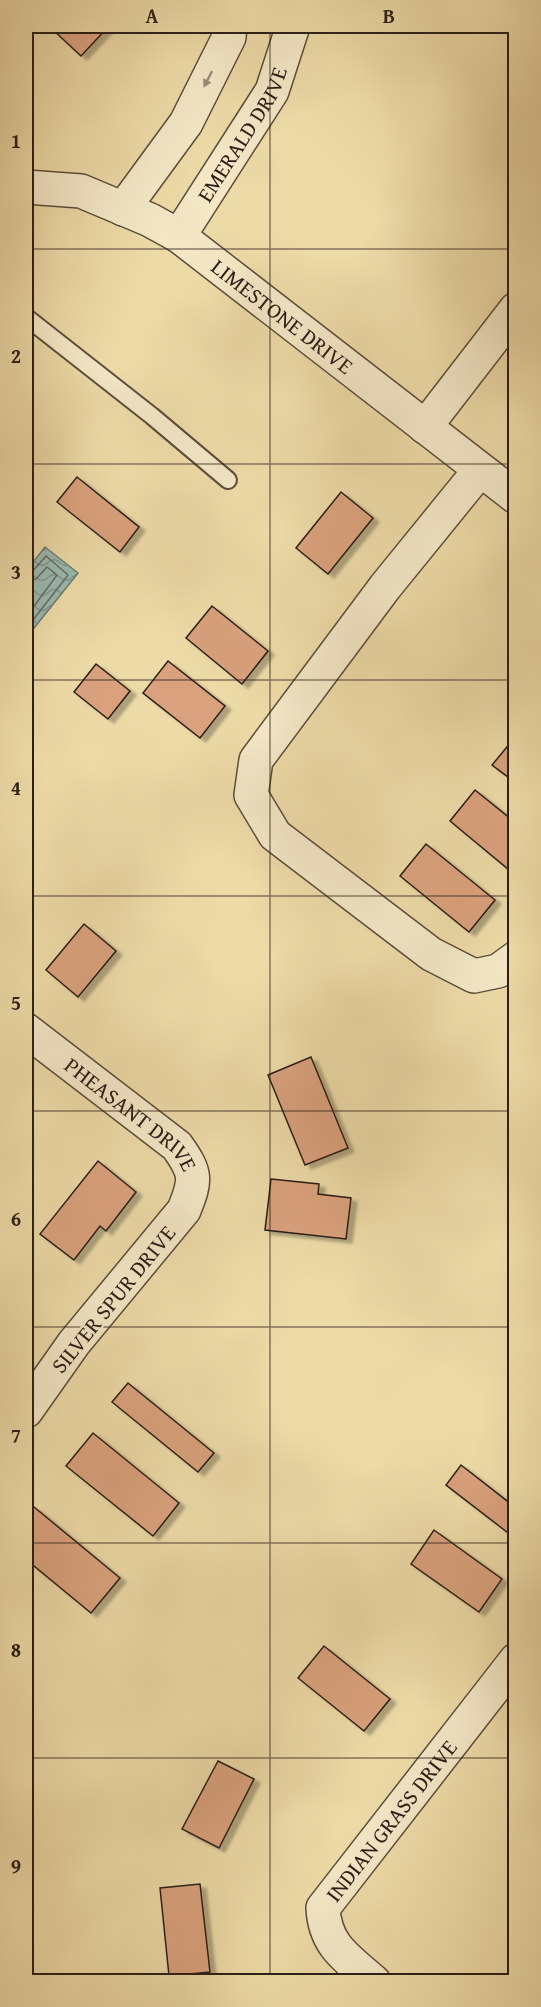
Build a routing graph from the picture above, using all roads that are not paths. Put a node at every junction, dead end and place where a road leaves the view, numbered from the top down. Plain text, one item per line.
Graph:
1 (230, 26) edge
2 (293, 26) edge
3 (26, 187) edge
4 (123, 209) junction
5 (179, 236) junction
6 (516, 309) edge
7 (26, 317) edge
8 (425, 427) junction
9 (480, 470) junction
10 (228, 480) dead end
11 (516, 497) edge
12 (516, 958) edge
13 (26, 1030) edge
14 (194, 1185) joint
15 (26, 1411) edge
16 (516, 1660) edge
17 (374, 1982) edge

1 -> 4 street
2 - 5 street, EMERALD DRIVE
3 - 4 street, LIMESTONE DRIVE
4 - 5 street, LIMESTONE DRIVE
5 - 8 street, LIMESTONE DRIVE
6 - 8 street
7 - 10 lane
8 - 9 street, LIMESTONE DRIVE
9 - 11 street, LIMESTONE DRIVE
9 - 12 street
13 - 14 street, PHEASANT DRIVE
14 - 15 street, SILVER SPUR DRIVE
16 - 17 street, INDIAN GRASS DRIVE

